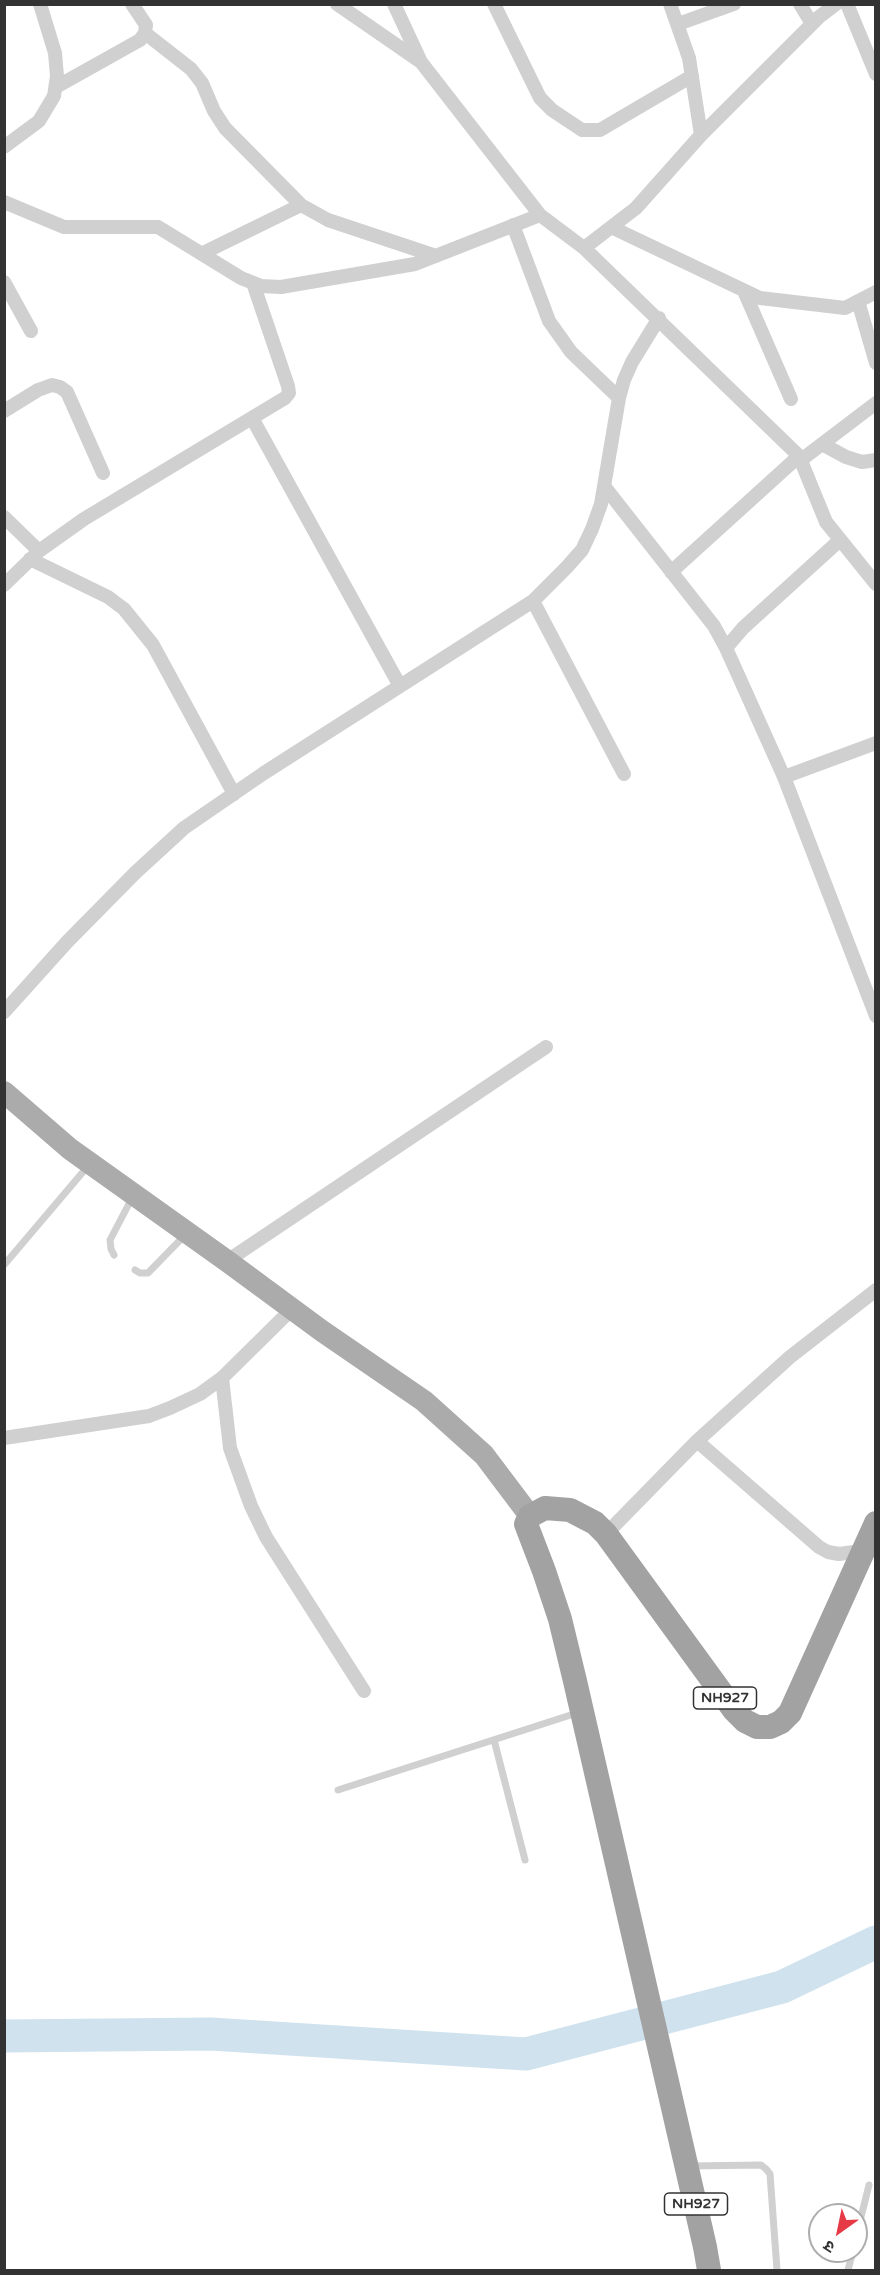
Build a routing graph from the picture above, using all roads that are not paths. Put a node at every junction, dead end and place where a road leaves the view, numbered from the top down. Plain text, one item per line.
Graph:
1 (40, 4) edge
2 (132, 4) edge
3 (337, 4) edge
4 (394, 4) edge
5 (494, 4) edge
6 (670, 4) edge
7 (734, 4) edge
8 (800, 4) edge
9 (836, 4) edge
10 (847, 4) edge
11 (678, 24) junction
12 (812, 24) junction
13 (145, 33) junction
14 (421, 62) junction
15 (876, 74) edge
16 (692, 76) junction
17 (56, 87) junction
18 (701, 135) junction
19 (4, 147) edge
20 (4, 202) edge
21 (302, 205) junction
22 (540, 215) junction
23 (513, 225) junction
24 (611, 228) junction
25 (584, 248) junction
26 (203, 253) junction
27 (436, 256) junction
28 (4, 282) edge
29 (254, 283) junction
30 (744, 291) junction
31 (876, 292) edge
32 (858, 301) junction
33 (659, 318) junction
34 (32, 331) dead end
35 (876, 363) edge
36 (619, 398) junction
37 (791, 399) dead end
38 (876, 403) edge
39 (4, 411) edge
40 (252, 418) junction
41 (822, 444) junction
42 (800, 458) junction
43 (876, 460) edge
44 (103, 473) dead end
45 (604, 486) junction
46 (4, 517) edge
47 (840, 540) junction
48 (34, 555) junction
49 (671, 572) junction
50 (876, 584) edge
51 (4, 585) edge
52 (533, 601) junction
53 (726, 648) junction
54 (400, 686) junction
55 (876, 743) edge
56 (624, 774) dead end
57 (784, 777) junction
58 (234, 794) junction
59 (869, 980) edge
60 (4, 1012) edge
61 (876, 1016) edge
62 (546, 1047) dead end
63 (4, 1092) edge
64 (90, 1164) junction
65 (134, 1195) junction
66 (187, 1233) junction
67 (114, 1255) dead end
68 (227, 1260) junction
69 (4, 1264) edge
70 (135, 1270) dead end
71 (876, 1290) edge
72 (293, 1308) junction
73 (222, 1378) junction
74 (4, 1438) edge
75 (697, 1441) junction
76 (530, 1516) junction
77 (874, 1522) edge
78 (606, 1534) junction
79 (861, 1551) junction
80 (364, 1692) dead end
81 (582, 1712) junction
82 (494, 1740) junction
83 (338, 1790) dead end
84 (525, 1860) dead end
85 (687, 2166) junction
86 (868, 2185) dead end
87 (864, 2203) edge
88 (709, 2271) edge
89 (777, 2271) edge

1 - 17 street
2 - 13 street
3 - 14 street
4 - 14 street
5 - 16 street
6 - 11 street
7 - 11 street
8 - 12 street
9 - 12 street
10 - 15 street
11 - 16 street
12 - 18 street
13 - 17 street
13 - 21 street
14 - 22 street
16 - 18 street
17 - 19 street
18 - 24 street
20 - 26 street
21 - 26 street
21 - 27 street
22 - 23 street
22 - 25 street
23 - 27 street
23 - 36 street
24 - 25 street
24 - 30 street
25 - 33 street
26 - 29 street
27 - 29 street
28 - 34 street
29 - 40 street
30 - 32 street
30 - 37 street
31 - 32 street
32 - 35 street
33 - 36 street
33 - 42 street
36 - 45 street
38 - 41 street
39 - 44 street
40 - 48 street
40 - 54 street
41 - 42 street
41 - 43 street
42 - 47 street
42 - 49 street
45 - 49 street
45 - 52 street
46 - 48 street
47 - 50 street
47 - 53 street
48 - 51 street
48 - 58 street
49 - 53 street
52 - 54 street
52 - 56 street
53 - 57 street
54 - 58 street
55 - 57 street
57 - 59 street
58 - 60 street
59 - 61 street
62 - 68 street
63 - 64 main road
64 - 65 main road
64 - 69 lane
65 - 66 main road
65 - 67 lane
66 - 68 main road
66 - 70 lane
68 - 72 main road
71 - 75 street
72 - 73 street
72 - 76 main road
73 - 74 street
73 - 80 street
75 - 78 street
75 - 79 street
76 - 78 highway, NH927
76 - 81 highway, NH927
77 - 79 highway, NH927
78 - 79 highway, NH927
81 - 82 lane
81 - 85 highway, NH927
82 - 83 lane
82 - 84 lane
85 - 88 highway, NH927
85 - 89 lane
86 - 87 lane

